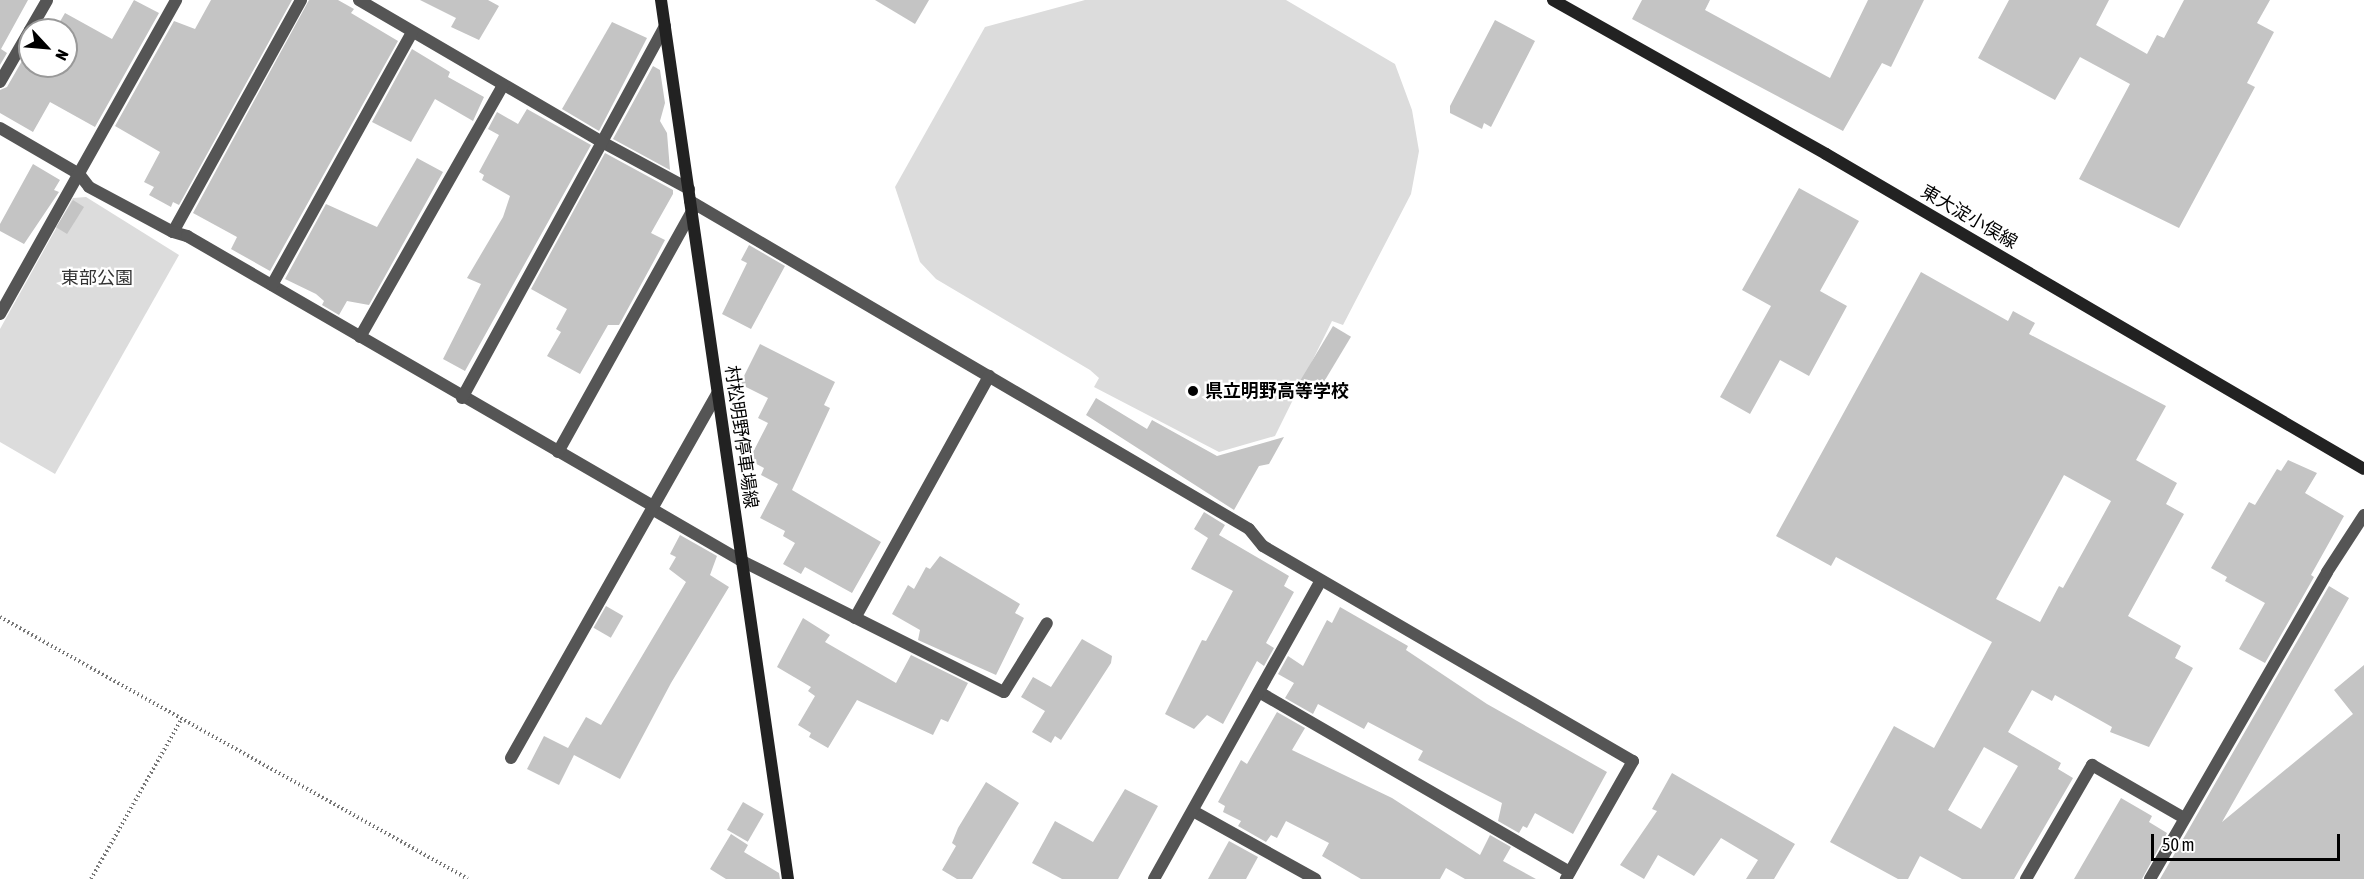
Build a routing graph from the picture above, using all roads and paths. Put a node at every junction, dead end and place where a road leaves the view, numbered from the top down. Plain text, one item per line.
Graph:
1 (47, 0) edge
2 (176, 0) edge
3 (301, 0) edge
4 (359, 0) edge
5 (661, 0) edge
6 (1553, 0) edge
7 (37, 18) edge
8 (664, 26) junction
9 (412, 32) junction
10 (18, 51) edge
11 (0, 82) edge
12 (503, 85) junction
13 (0, 128) edge
14 (602, 142) junction
15 (79, 174) junction
16 (690, 200) junction
17 (173, 232) junction
18 (272, 285) junction
19 (0, 314) edge
20 (360, 337) junction
21 (989, 376) junction
22 (717, 394) junction
23 (462, 398) junction
24 (558, 452) junction
25 (2364, 469) edge
26 (652, 508) junction
27 (2364, 515) edge
28 (740, 560) junction
29 (1321, 580) junction
30 (0, 617) edge
31 (855, 618) junction
32 (1047, 623) dead end
33 (1259, 692) junction
34 (181, 720) junction
35 (511, 758) dead end
36 (1193, 811) junction
37 (2184, 818) junction
38 (1568, 875) edge
39 (91, 879) edge
40 (468, 879) edge
41 (788, 879) edge
42 (1154, 879) edge
43 (1315, 879) edge
44 (2026, 879) edge
45 (2150, 879) edge

1 - 7 street
2 - 15 street
3 - 17 street
4 - 9 street
5 - 8 main road, 村松明野停車場線
6 - 25 main road, 東大淀小俣線
8 - 14 street
8 - 16 main road, 村松明野停車場線
9 - 12 street
9 - 18 street
10 - 11 street
12 - 14 street
12 - 20 street
13 - 15 street
14 - 16 street
14 - 23 street
15 - 17 street
15 - 19 street
16 - 21 street
16 - 22 main road, 村松明野停車場線
16 - 24 street
17 - 18 street
18 - 20 street
20 - 23 street
21 - 29 street
21 - 31 street
22 - 26 street
22 - 28 main road, 村松明野停車場線
23 - 24 street
24 - 26 street
26 - 28 street
26 - 35 street
27 - 37 street
28 - 31 street
28 - 41 main road, 村松明野停車場線
29 - 33 street
29 - 38 street
30 - 34 path
31 - 32 street
33 - 36 street
33 - 38 street
34 - 39 path
34 - 40 path
36 - 42 street
36 - 43 street
37 - 44 street
37 - 45 street

